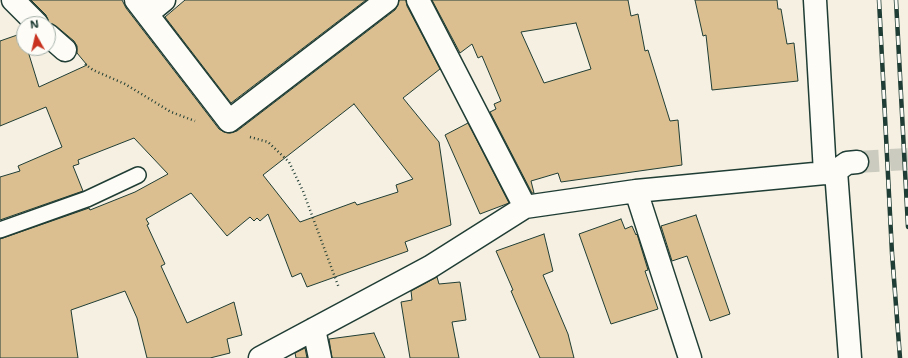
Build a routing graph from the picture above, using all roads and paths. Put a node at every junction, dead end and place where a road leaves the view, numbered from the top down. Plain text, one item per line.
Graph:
1 (13, 0) edge
2 (164, 0) edge
3 (387, 0) edge
4 (418, 0) edge
5 (815, 0) edge
6 (141, 7) edge
7 (29, 16) edge
8 (56, 42) edge
9 (65, 50) joint
10 (199, 123) dead end
11 (248, 137) dead end
12 (858, 162) tunnel mouth
13 (831, 172) junction
14 (138, 175) dead end
15 (636, 191) junction
16 (526, 207) junction
17 (0, 230) edge
18 (348, 311) junction
19 (314, 329) junction
20 (260, 358) edge
21 (320, 358) edge
22 (690, 358) edge
23 (850, 358) edge

1 - 7 street
2 - 6 street
3 - 6 street
4 - 16 street
5 - 13 street
8 - 9 street
9 - 10 path
11 - 18 path
12 - 13 street
13 - 15 street
13 - 23 street
14 - 17 lane
15 - 16 street
15 - 22 street
16 - 18 street
18 - 19 street
19 - 20 street
19 - 21 street

